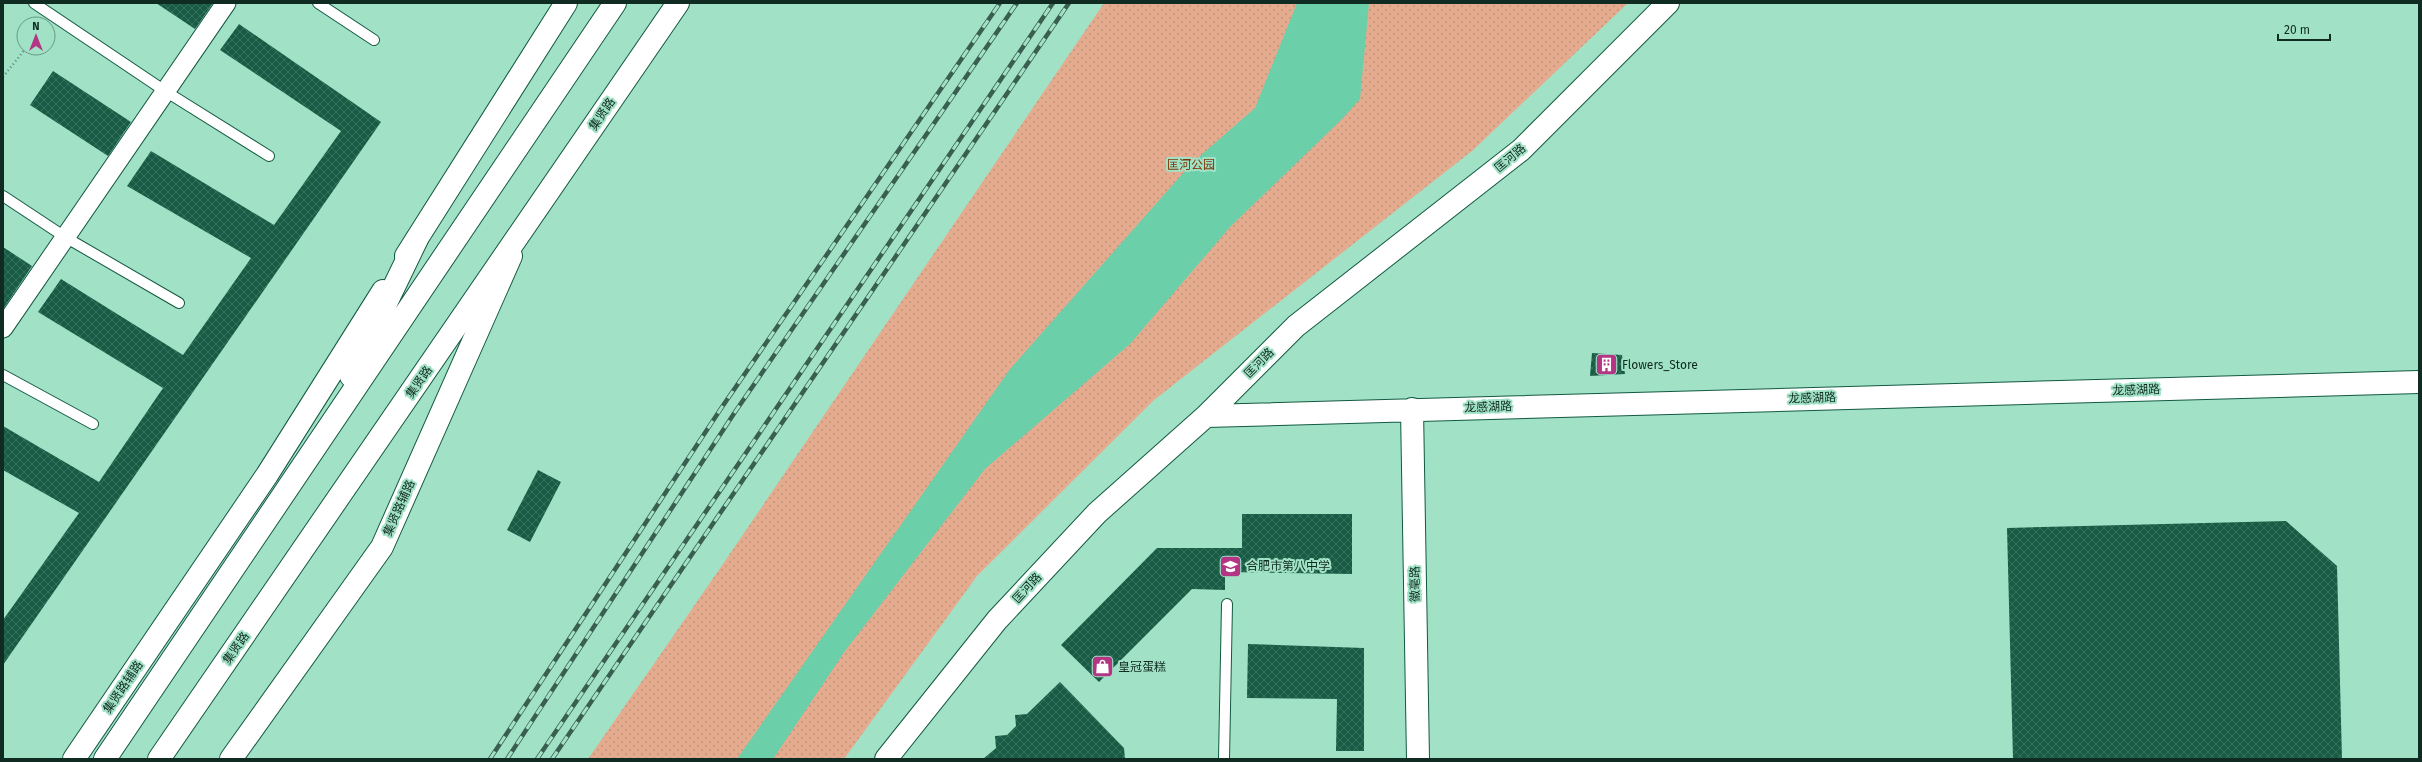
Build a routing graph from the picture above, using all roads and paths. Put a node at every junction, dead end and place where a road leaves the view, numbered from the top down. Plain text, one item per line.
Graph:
1 (34, 3) edge
2 (226, 3) edge
3 (318, 3) edge
4 (566, 3) edge
5 (615, 3) edge
6 (678, 3) edge
7 (1668, 3) edge
8 (374, 40) dead end
9 (20, 56) edge
10 (3, 77) edge
11 (165, 92) junction
12 (269, 156) dead end
13 (3, 196) edge
14 (522, 231) junction
15 (65, 237) junction
16 (417, 239) junction
17 (179, 303) dead end
18 (3, 328) edge
19 (3, 375) edge
20 (2419, 382) edge
21 (1412, 409) junction
22 (1206, 416) junction
23 (93, 424) dead end
24 (318, 444) junction
25 (1227, 604) dead end
26 (74, 759) edge
27 (105, 759) edge
28 (159, 759) edge
29 (231, 759) edge
30 (886, 759) edge
31 (1224, 759) edge
32 (1418, 759) edge

1 - 11 lane
2 - 11 street
3 - 8 lane
4 - 16 main road
5 - 24 main road
6 - 14 main road, 集贤路
7 - 22 main road, 匡河路
9 - 10 path
11 - 12 lane
11 - 15 street
13 - 15 lane
14 - 28 main road, 集贤路
14 - 29 main road, 集贤路辅路
15 - 17 lane
15 - 18 street
16 - 24 main road
16 - 26 main road, 集贤路辅路
19 - 23 lane
20 - 21 main road, 龙感湖路
21 - 22 main road, 龙感湖路
21 - 32 main road, 徽毫路
22 - 30 main road, 匡河路
24 - 27 main road
25 - 31 lane

